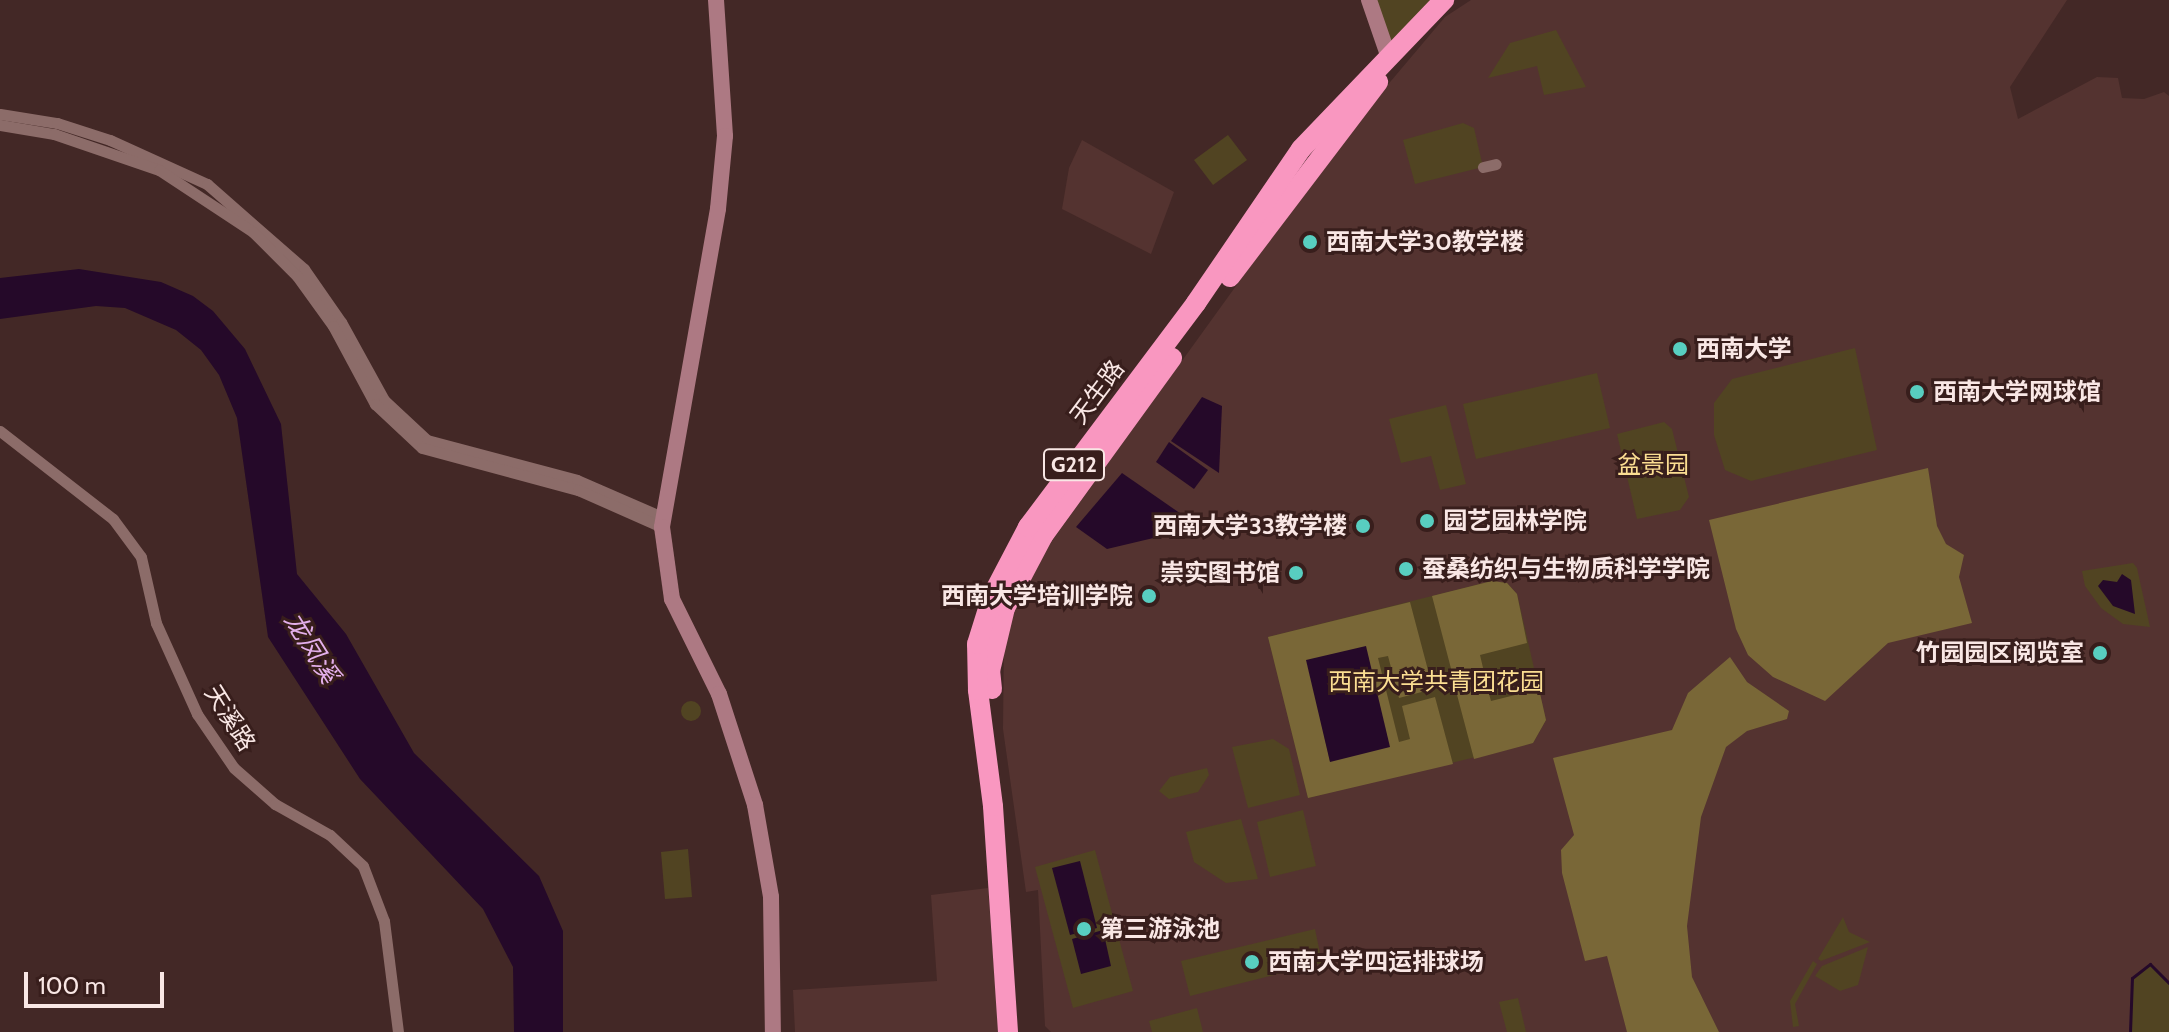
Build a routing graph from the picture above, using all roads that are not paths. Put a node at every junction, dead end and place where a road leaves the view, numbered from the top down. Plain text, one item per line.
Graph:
1 (716, 0) edge
2 (1369, 0) edge
3 (1444, 0) edge
4 (1460, 0) edge
5 (1388, 55) junction
6 (0, 114) edge
7 (0, 125) edge
8 (1496, 164) dead end
9 (1483, 167) dead end
10 (0, 431) edge
11 (662, 522) junction
12 (398, 1032) edge
13 (773, 1032) edge
14 (1008, 1032) edge
15 (1018, 1032) edge

1 - 11 street
2 - 5 street
3 - 5 highway, 天生路 / G212
4 - 15 highway, 天生路 / G212
5 - 14 highway, 天生路 / G212
6 - 11 street
7 - 11 street
8 - 9 street
10 - 12 street, 天溪路
11 - 13 street

